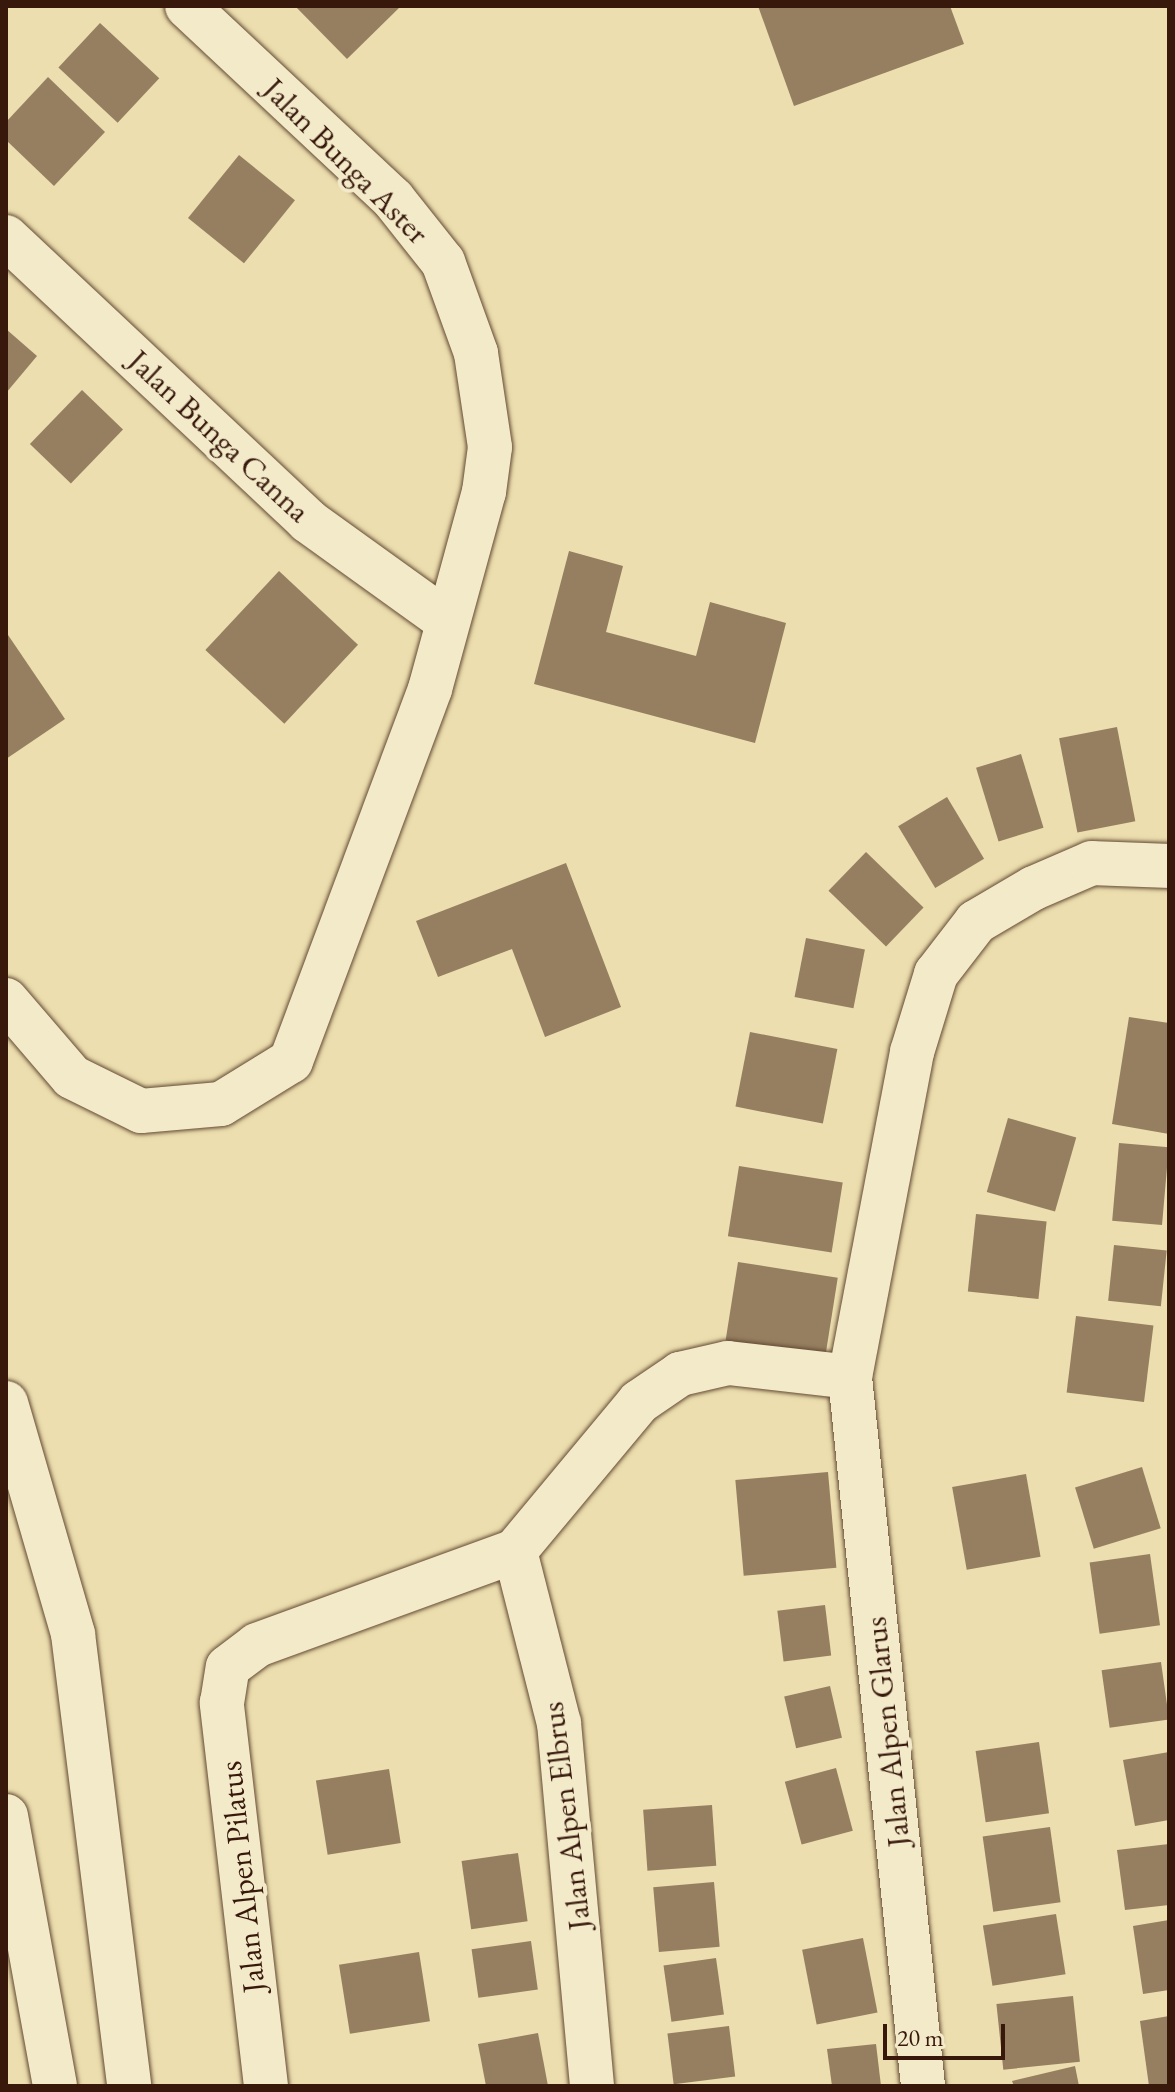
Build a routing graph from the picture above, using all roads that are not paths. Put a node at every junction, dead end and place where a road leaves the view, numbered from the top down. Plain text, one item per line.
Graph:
1 (187, 6) edge
2 (6, 237) edge
3 (446, 620) junction
4 (1169, 866) edge
5 (6, 1000) edge
6 (850, 1377) junction
7 (10, 1430) edge
8 (515, 1551) junction
9 (6, 1816) edge
10 (55, 2086) edge
11 (129, 2086) edge
12 (266, 2086) edge
13 (592, 2086) edge
14 (923, 2086) edge

1 - 3 street, Jalan Bunga Aster
2 - 3 street, Jalan Bunga Canna
3 - 5 street, Jalan Bunga Aster
4 - 6 street, Jalan Alpen Glarus
6 - 8 street
6 - 14 street, Jalan Alpen Glarus
7 - 11 street
8 - 12 street, Jalan Alpen Pilatus
8 - 13 street, Jalan Alpen Elbrus
9 - 10 street

